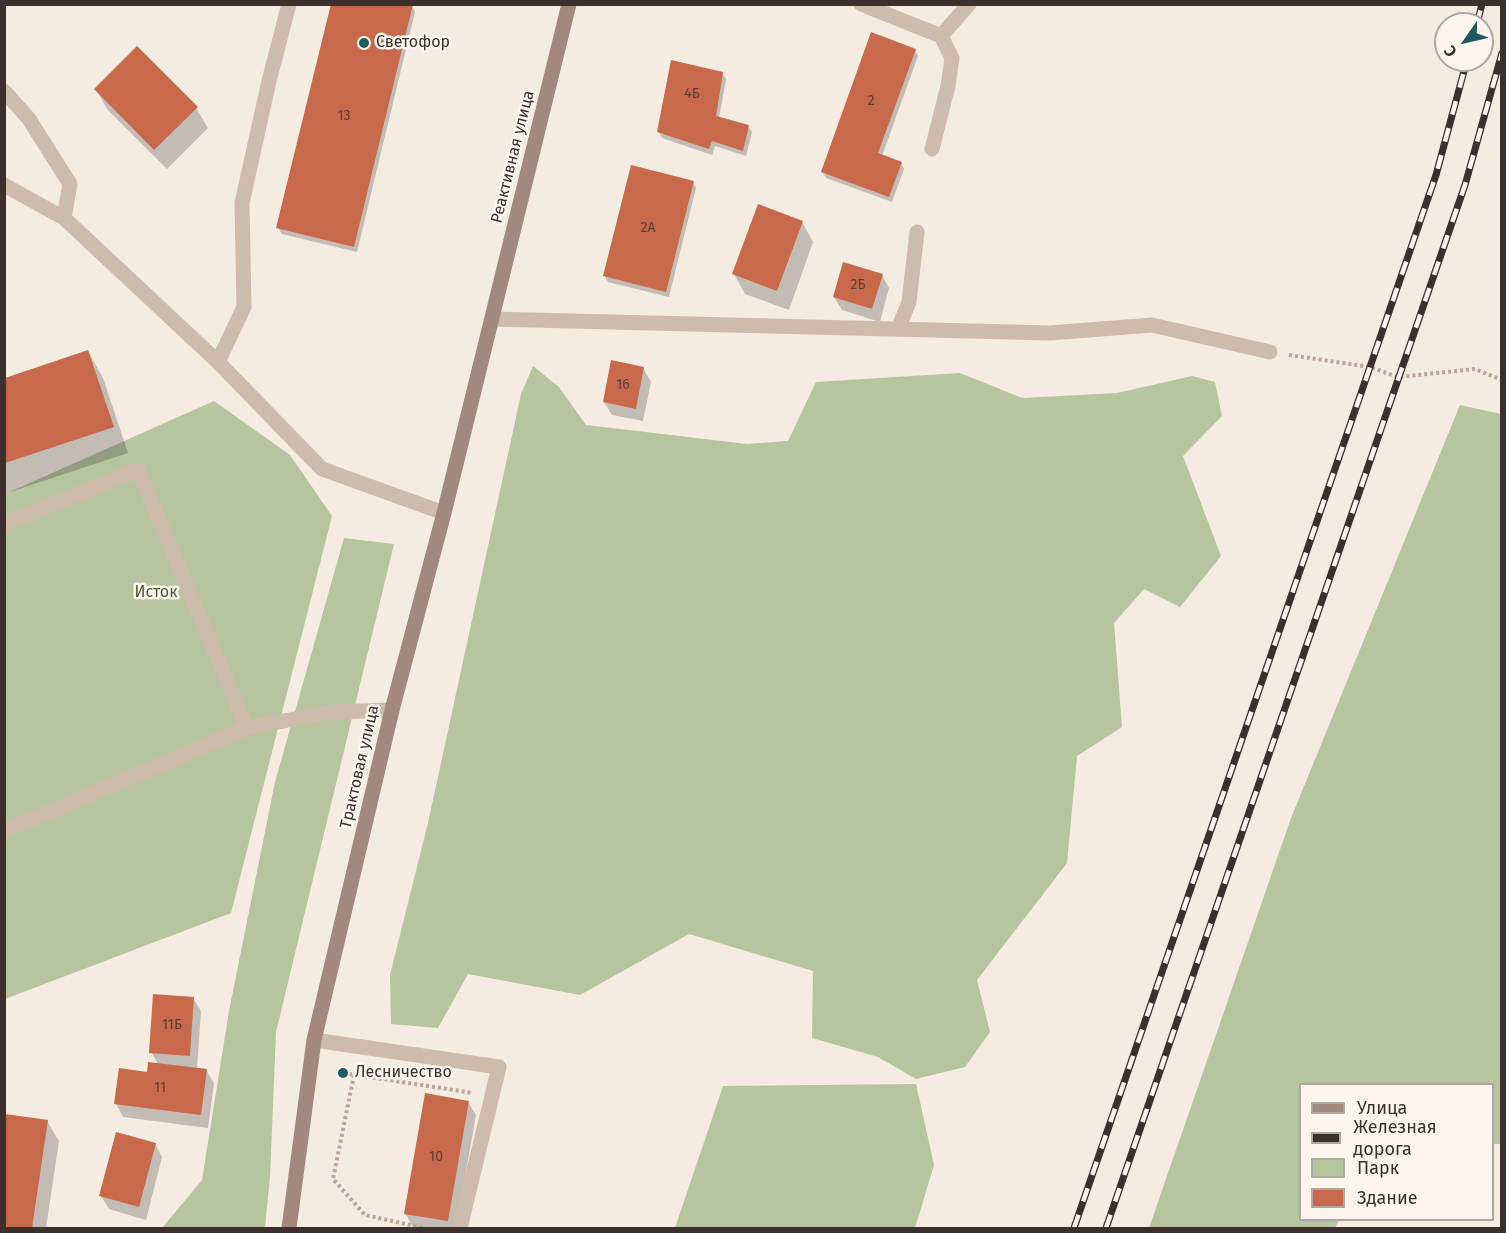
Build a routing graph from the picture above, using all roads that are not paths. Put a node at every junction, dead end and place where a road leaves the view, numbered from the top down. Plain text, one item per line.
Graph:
1 (289, 4) edge
2 (568, 4) edge
3 (861, 4) edge
4 (969, 4) edge
5 (941, 36) junction
6 (4, 92) edge
7 (932, 149) dead end
8 (4, 185) edge
9 (64, 218) junction
10 (917, 232) dead end
11 (492, 319) junction
12 (898, 328) junction
13 (1270, 352) road end
14 (218, 362) junction
15 (444, 513) junction
16 (4, 524) edge
17 (392, 710) junction
18 (247, 728) junction
19 (4, 831) edge
20 (314, 1040) junction
21 (289, 1228) edge
22 (460, 1228) edge

1 - 14 lane
2 - 11 main road, Реактивная улица
3 - 5 lane
4 - 5 lane
5 - 7 lane
6 - 9 lane
8 - 9 lane
9 - 14 lane
10 - 12 lane
11 - 12 lane
11 - 15 main road, Трактовая улица
12 - 13 lane
14 - 15 lane
15 - 17 main road, Трактовая улица
16 - 18 lane
17 - 18 lane
17 - 20 main road, Трактовая улица
18 - 19 lane
20 - 21 main road, Трактовая улица
20 - 22 lane

